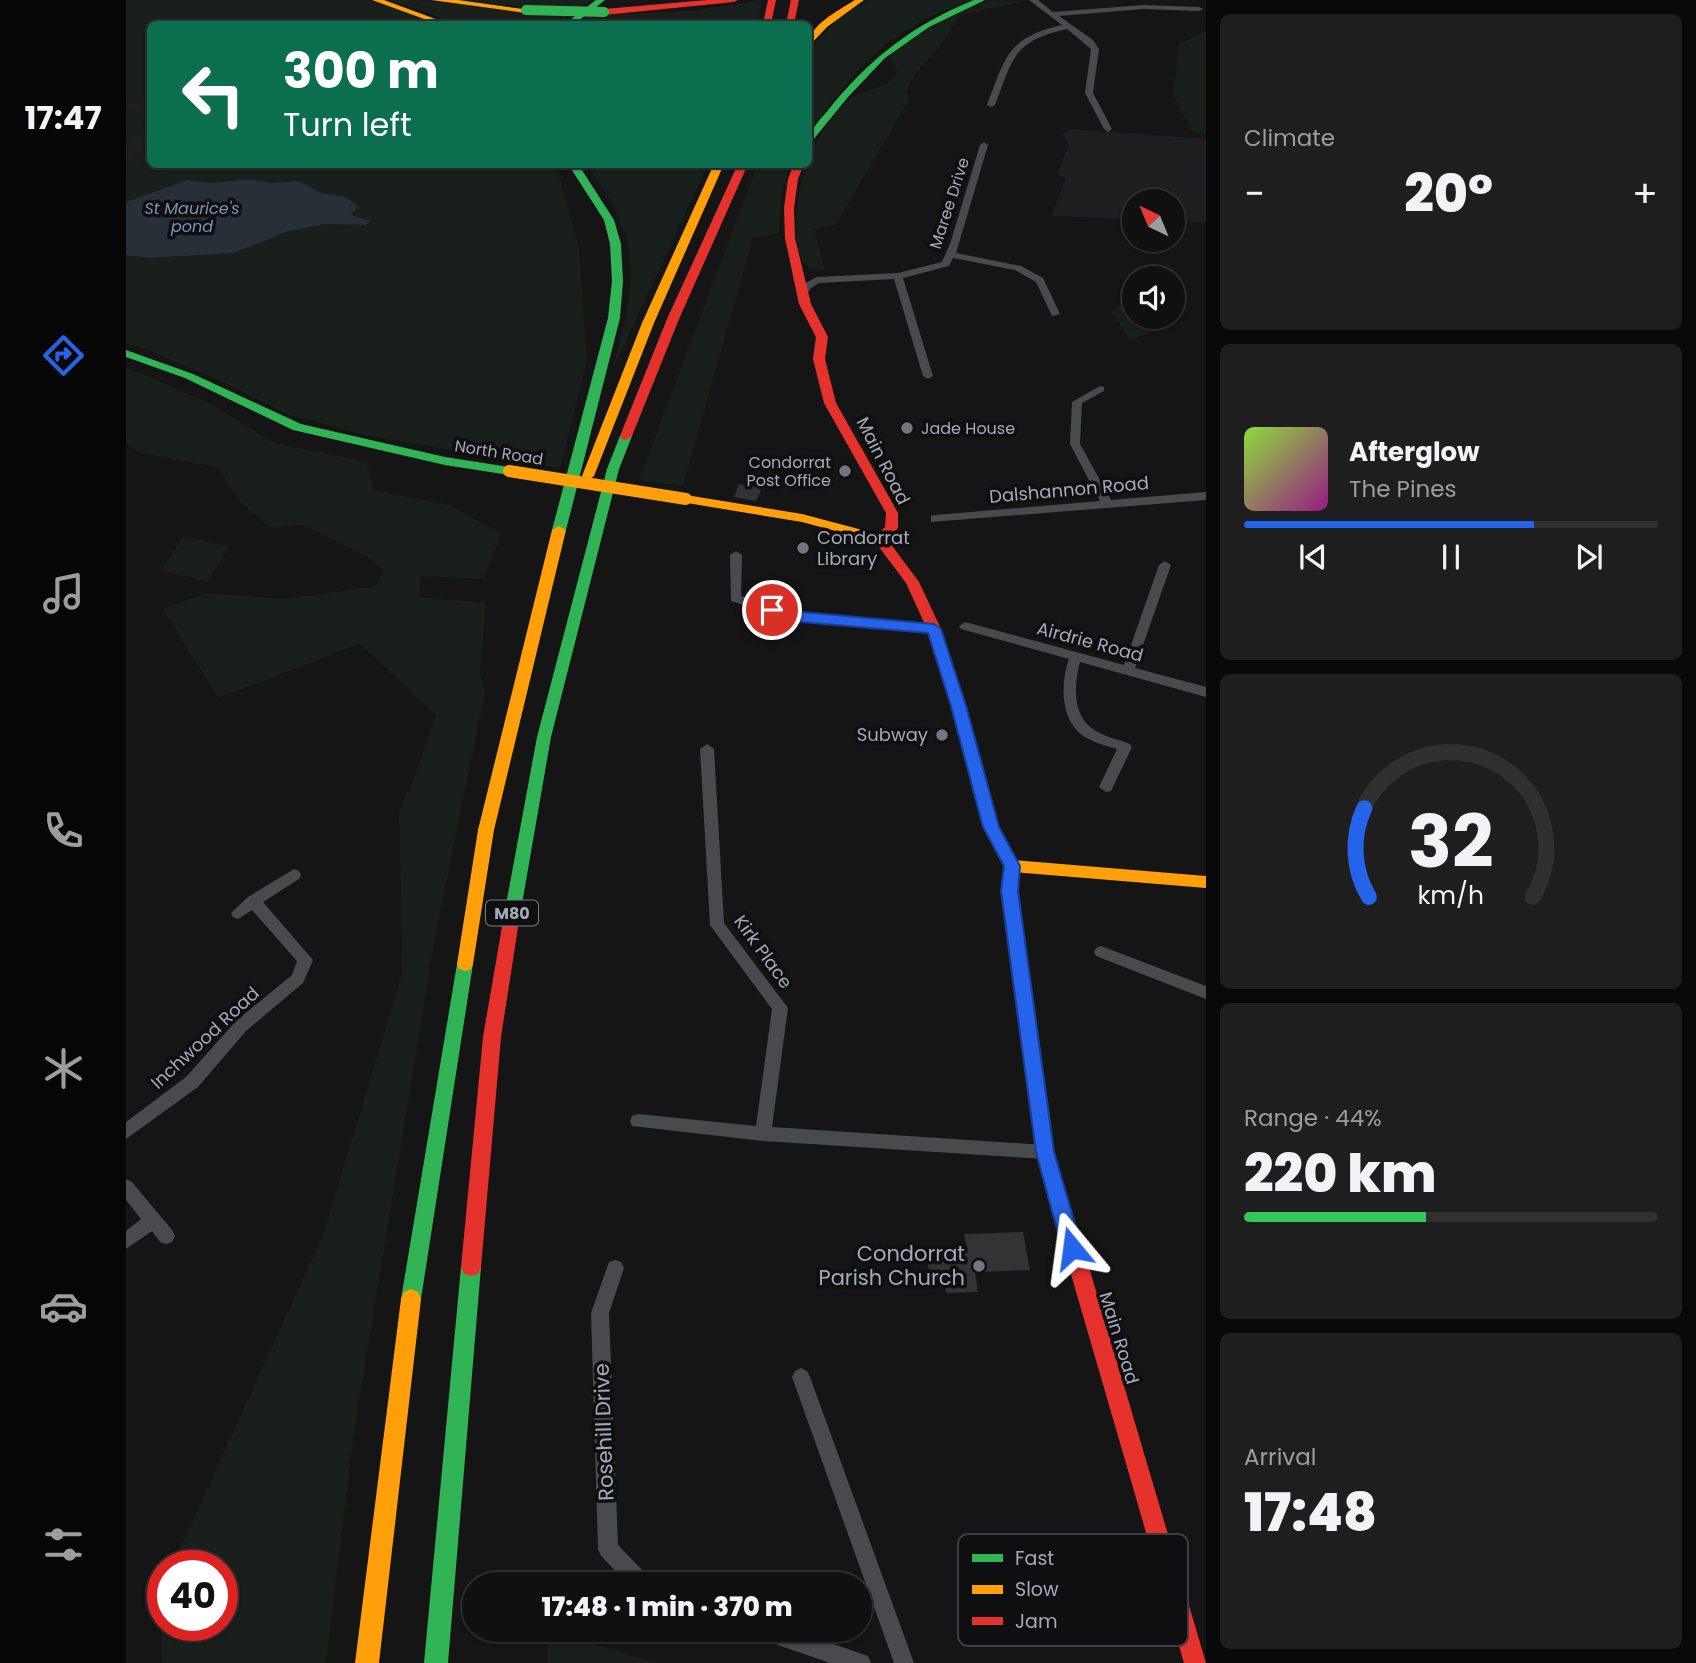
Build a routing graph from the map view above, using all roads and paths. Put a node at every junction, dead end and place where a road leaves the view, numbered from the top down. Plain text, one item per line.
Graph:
1 (376, 0) edge
2 (435, 0) edge
3 (772, 0) edge
4 (795, 0) edge
5 (860, 0) edge
6 (981, 0) edge
7 (1033, 0) edge
8 (729, 1) edge
9 (603, 6) edge
10 (1199, 9) dead end
11 (1051, 14) junction
12 (438, 21) edge
13 (575, 21) edge
14 (768, 21) edge
15 (791, 21) edge
16 (1068, 26) junction
17 (812, 40) edge
18 (991, 105) dead end
19 (1108, 129) dead end
20 (812, 137) edge
21 (984, 145) dead end
22 (576, 168) edge
23 (717, 168) edge
24 (741, 168) edge
25 (746, 168) edge
26 (797, 168) edge
27 (729, 195) junction
28 (950, 255) junction
29 (796, 267) junction
30 (898, 276) junction
31 (830, 278) junction
32 (802, 295) junction
33 (1055, 314) dead end
34 (126, 353) edge
35 (928, 376) dead end
36 (1100, 389) dead end
37 (1206, 496) edge
38 (1108, 505) junction
39 (935, 519) dead end
40 (880, 539) junction
41 (736, 555) dead end
42 (1165, 565) dead end
43 (541, 608) junction
44 (965, 626) dead end
45 (934, 629) junction
46 (1076, 657) junction
47 (1128, 671) junction
48 (1206, 692) edge
49 (707, 749) dead end
50 (1106, 787) dead end
51 (1012, 866) junction
52 (294, 875) dead end
53 (1206, 882) edge
54 (253, 901) junction
55 (238, 913) dead end
56 (1101, 952) dead end
57 (1206, 993) edge
58 (638, 1121) dead end
59 (126, 1132) edge
60 (763, 1134) junction
61 (1045, 1152) junction
62 (126, 1187) edge
63 (153, 1220) junction
64 (166, 1236) dead end
65 (126, 1241) edge
66 (615, 1268) dead end
67 (802, 1377) dead end
68 (1158, 1534) edge
69 (630, 1572) edge
70 (1188, 1636) edge
71 (799, 1642) edge
72 (367, 1663) edge
73 (436, 1663) edge
74 (861, 1663) edge
75 (904, 1663) edge
76 (1196, 1663) edge

1 - 12 main road
2 - 9 main road, bridge
3 - 14 main road
4 - 15 main road
5 - 17 main road
6 - 20 main road
7 - 11 street
8 - 9 main road
9 - 13 main road
10 - 11 street
11 - 16 street
16 - 18 street
16 - 19 street
21 - 28 street, Maree Drive
22 - 43 main road, M80
23 - 43 main road, M80
24 - 27 main road, M80
25 - 27 main road, M80
26 - 29 main road, Main Road
27 - 73 main road, M80
28 - 30 street, Maree Drive
28 - 33 street
29 - 31 street
29 - 32 main road, Main Road
30 - 31 street, Maree Drive
30 - 35 street
31 - 32 street, Maree Drive
32 - 40 main road, Main Road
34 - 40 main road, North Road, bridge
36 - 38 street
37 - 38 street, Dalshannon Road
38 - 39 street, Dalshannon Road
40 - 45 main road, Main Road
41 - 45 street
42 - 47 street
43 - 72 main road, M80
44 - 46 street, Airdrie Road
45 - 51 main road, Main Road
46 - 47 street, Airdrie Road
46 - 50 street
47 - 48 street, Airdrie Road
49 - 60 street, Kirk Place
51 - 53 main road
51 - 61 main road, Main Road
52 - 54 street
54 - 55 street
54 - 59 street, Inchwood Road
56 - 57 street
58 - 60 street
60 - 61 street
61 - 68 main road, Main Road
62 - 63 street
63 - 64 street
63 - 65 street
66 - 69 street, Rosehill Drive
67 - 75 street
70 - 76 main road, Main Road
71 - 74 street

